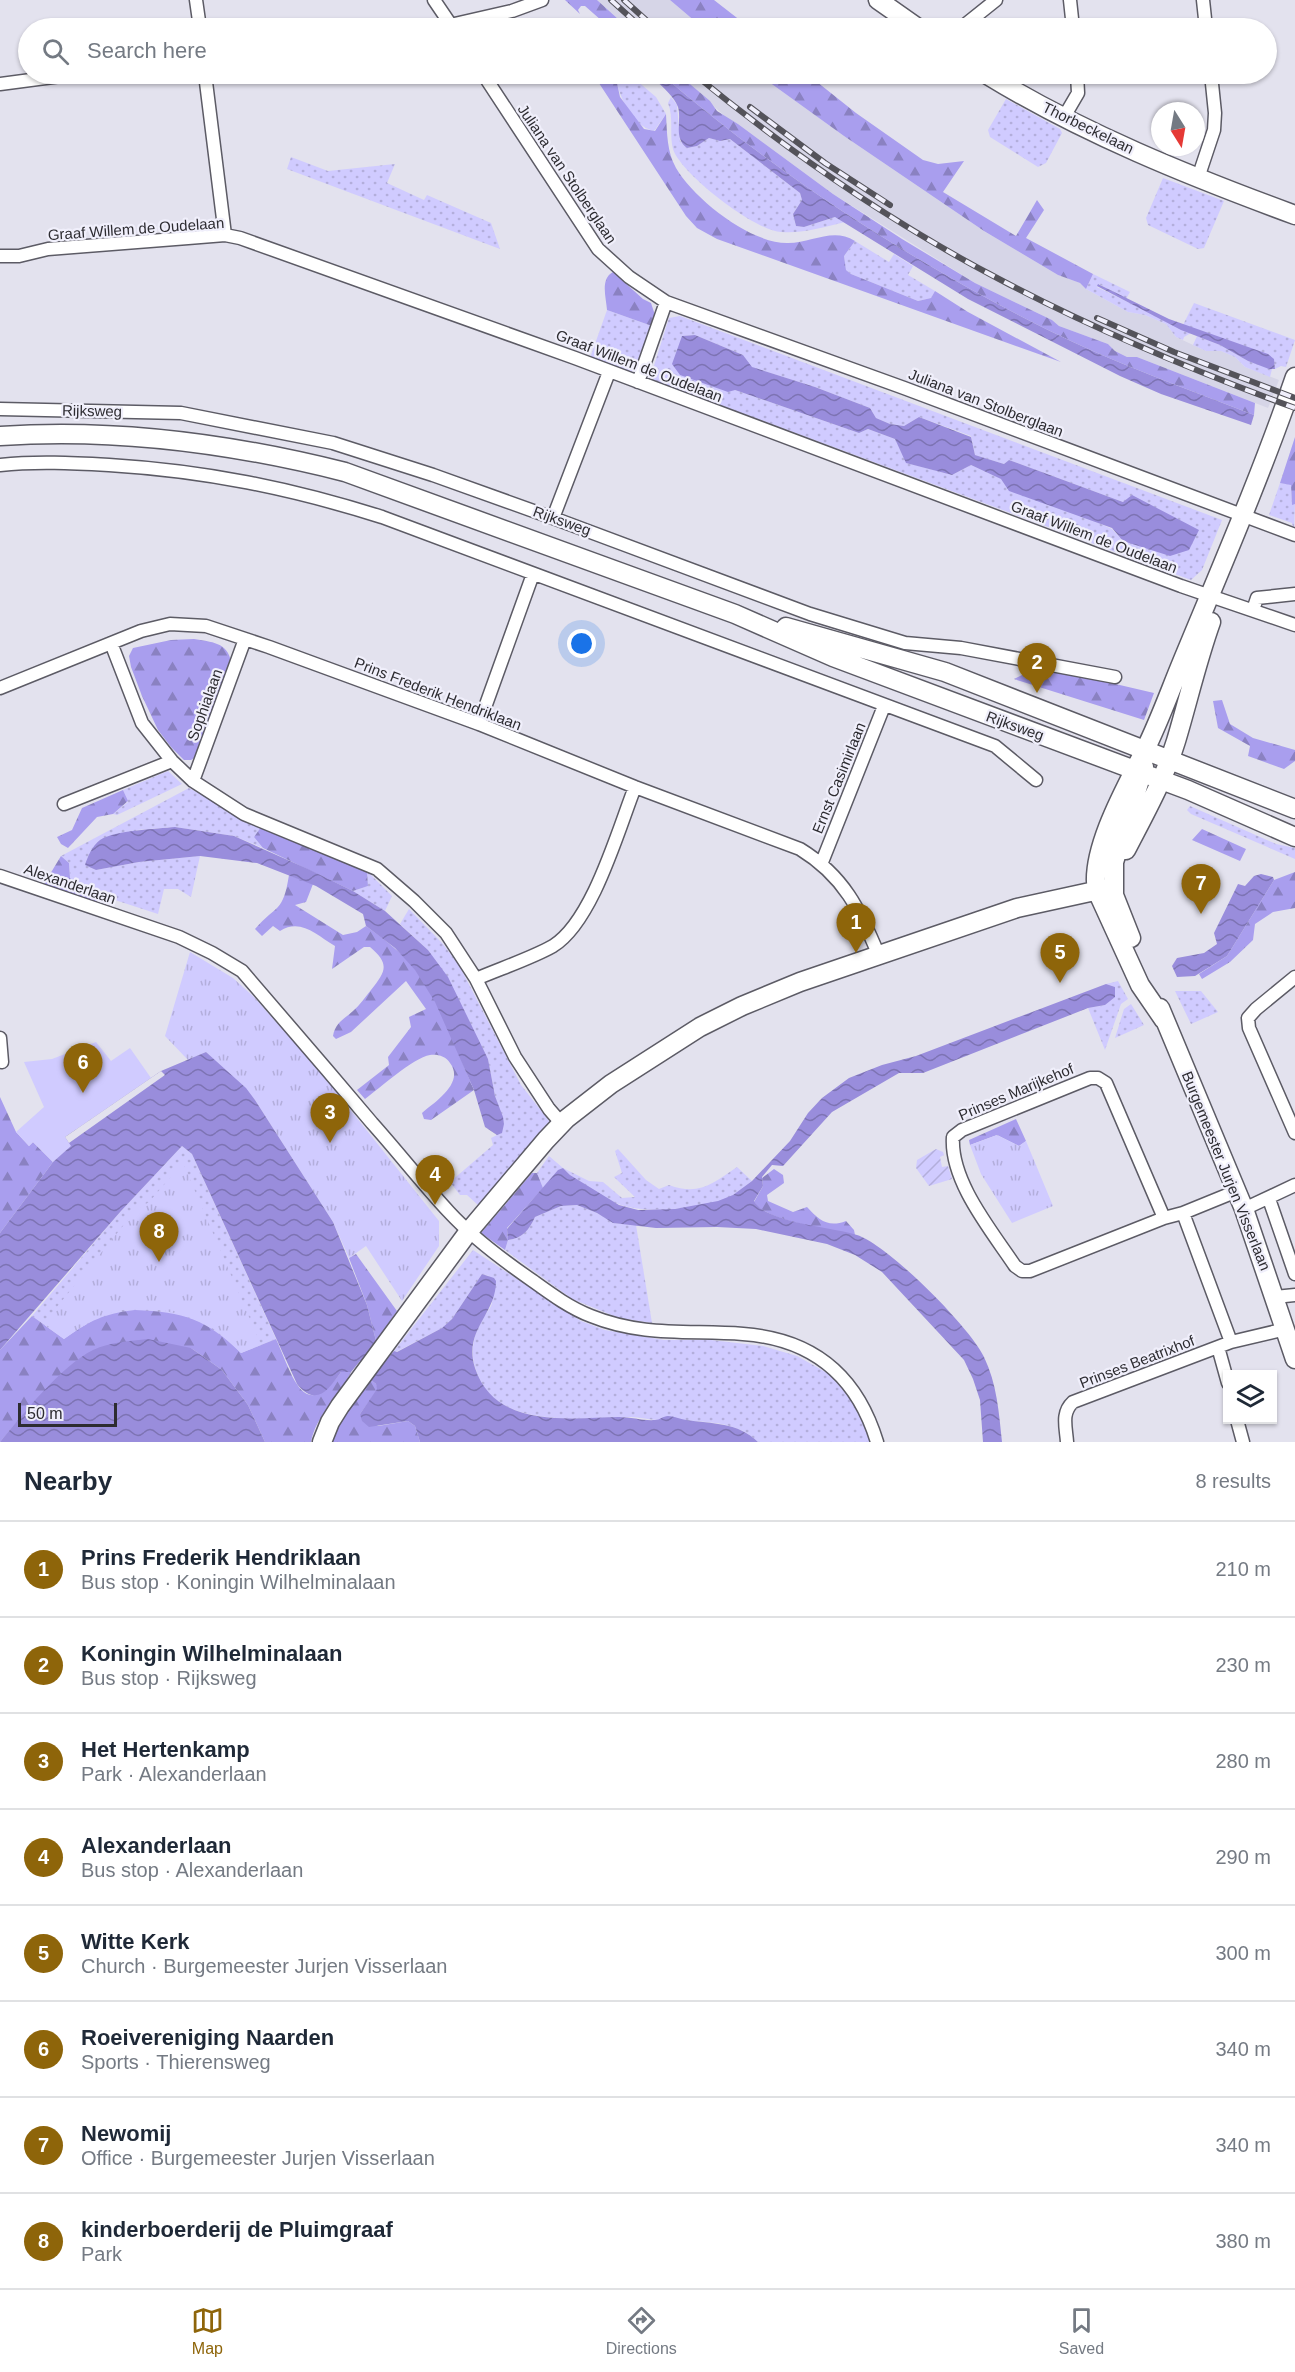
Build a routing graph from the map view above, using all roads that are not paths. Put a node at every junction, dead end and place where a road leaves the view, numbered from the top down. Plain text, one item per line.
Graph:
1 (196, 0) edge
2 (434, 0) edge
3 (542, 0) edge
4 (879, 0) edge
5 (996, 0) edge
6 (1070, 0) edge
7 (1203, 0) edge
8 (199, 18) edge
9 (446, 18) edge
10 (487, 18) edge
11 (904, 18) edge
12 (974, 18) edge
13 (1072, 18) edge
14 (1205, 18) edge
15 (18, 82) edge
16 (0, 84) edge
17 (206, 84) edge
18 (490, 84) edge
19 (1004, 84) edge
20 (1078, 84) edge
21 (1212, 84) edge
22 (1064, 117) junction
23 (1198, 178) junction
24 (1295, 215) edge
25 (225, 235) junction
26 (0, 256) edge
27 (666, 302) junction
28 (609, 372) junction
29 (1295, 377) edge
30 (638, 382) junction
31 (1295, 401) edge
32 (0, 409) edge
33 (0, 435) edge
34 (0, 465) edge
35 (1247, 516) junction
36 (553, 518) junction
37 (1295, 535) edge
38 (533, 574) junction
39 (1295, 594) edge
40 (1215, 597) junction
41 (1253, 610) junction
42 (735, 614) junction
43 (1295, 625) edge
44 (245, 639) junction
45 (111, 643) junction
46 (1115, 677) dead end
47 (0, 688) edge
48 (884, 706) junction
49 (479, 724) junction
50 (1145, 749) junction
51 (1170, 759) junction
52 (172, 761) junction
53 (1138, 772) junction
54 (1036, 780) dead end
55 (1161, 780) junction
56 (193, 781) junction
57 (635, 787) junction
58 (64, 804) dead end
59 (1295, 809) edge
60 (1295, 837) edge
61 (822, 862) junction
62 (0, 876) edge
63 (1108, 885) junction
64 (879, 956) junction
65 (1295, 977) edge
66 (476, 978) junction
67 (0, 1038) edge
68 (2, 1062) dead end
69 (562, 1124) junction
70 (1295, 1132) edge
71 (1295, 1185) edge
72 (1237, 1191) junction
73 (1269, 1199) junction
74 (1244, 1209) junction
75 (1183, 1213) junction
76 (1164, 1218) junction
77 (469, 1231) junction
78 (1295, 1274) edge
79 (1295, 1295) edge
80 (1275, 1297) junction
81 (1286, 1329) junction
82 (1231, 1342) junction
83 (1218, 1347) junction
84 (1295, 1359) edge
85 (1224, 1370) edge
86 (1238, 1424) edge
87 (322, 1442) edge
88 (877, 1442) edge
89 (1067, 1442) edge
90 (1243, 1442) edge

1 - 8 street
2 - 9 street
3 - 10 street
4 - 11 main road
5 - 12 street
6 - 13 street
7 - 14 street
15 - 16 street
17 - 25 street
18 - 27 street, Juliana van Stolberglaan
19 - 22 main road, Thorbeckelaan
20 - 22 street
21 - 23 street
22 - 23 main road, Thorbeckelaan
23 - 24 main road, Thorbeckelaan
25 - 26 street, Graaf Willem de Oudelaan
25 - 28 street, Graaf Willem de Oudelaan
27 - 30 street
27 - 35 street, Juliana van Stolberglaan
28 - 30 street, Graaf Willem de Oudelaan
28 - 36 street
29 - 35 main road
30 - 40 street, Graaf Willem de Oudelaan
31 - 35 main road
32 - 36 street, Rijksweg
33 - 42 main road, Rijksweg
34 - 38 street, Rijksweg
35 - 37 street, Juliana van Stolberglaan
35 - 40 main road
36 - 46 street, Rijksweg
38 - 48 street, Rijksweg
38 - 49 street
39 - 41 street
40 - 41 street, Graaf Willem de Oudelaan
40 - 50 main road, Burgemeester Jurjen Visserlaan
40 - 51 main road
41 - 43 street, Graaf Willem de Oudelaan
42 - 50 main road, Rijksweg
42 - 53 main road, Rijksweg
44 - 45 street, Prins Frederik Hendriklaan
44 - 49 street, Prins Frederik Hendriklaan
44 - 56 street, Sophialaan
45 - 47 street, Prins Frederik Hendriklaan
45 - 52 street
48 - 54 street, Rijksweg
48 - 61 street, Ernst Casimirlaan
49 - 57 street, Prins Frederik Hendriklaan
50 - 51 main road, Rijksweg
50 - 53 main road, Burgemeester Jurjen Visserlaan
51 - 55 main road
51 - 59 main road, Rijksweg
52 - 56 street
52 - 58 street
53 - 55 main road, Rijksweg
53 - 63 main road, Burgemeester Jurjen Visserlaan
55 - 60 main road, Rijksweg
55 - 63 main road
56 - 66 street
57 - 61 street, Prins Frederik Hendriklaan
57 - 66 street
61 - 64 street, Prins Frederik Hendriklaan
62 - 77 street, Alexanderlaan
63 - 64 main road
63 - 72 main road, Burgemeester Jurjen Visserlaan
64 - 69 main road
65 - 70 street
66 - 69 street
67 - 68 street
69 - 77 main road
71 - 73 street
72 - 74 main road, Burgemeester Jurjen Visserlaan
72 - 75 street, Prinses Marijkehof
73 - 74 street
73 - 78 street, Burgemeester Jurjen Visserlaan
74 - 80 main road, Burgemeester Jurjen Visserlaan
75 - 76 street, Prinses Marijkehof
75 - 82 street
76 - 76 street, Prinses Marijkehof
77 - 87 main road
77 - 88 street, Alexanderlaan
79 - 80 street
80 - 81 main road, Burgemeester Jurjen Visserlaan
81 - 82 street, Prinses Beatrixhof
81 - 84 main road, Burgemeester Jurjen Visserlaan
82 - 83 street, Prinses Beatrixhof
83 - 85 street, Prinses Beatrixhof
83 - 89 street, Prinses Beatrixhof
86 - 90 street

